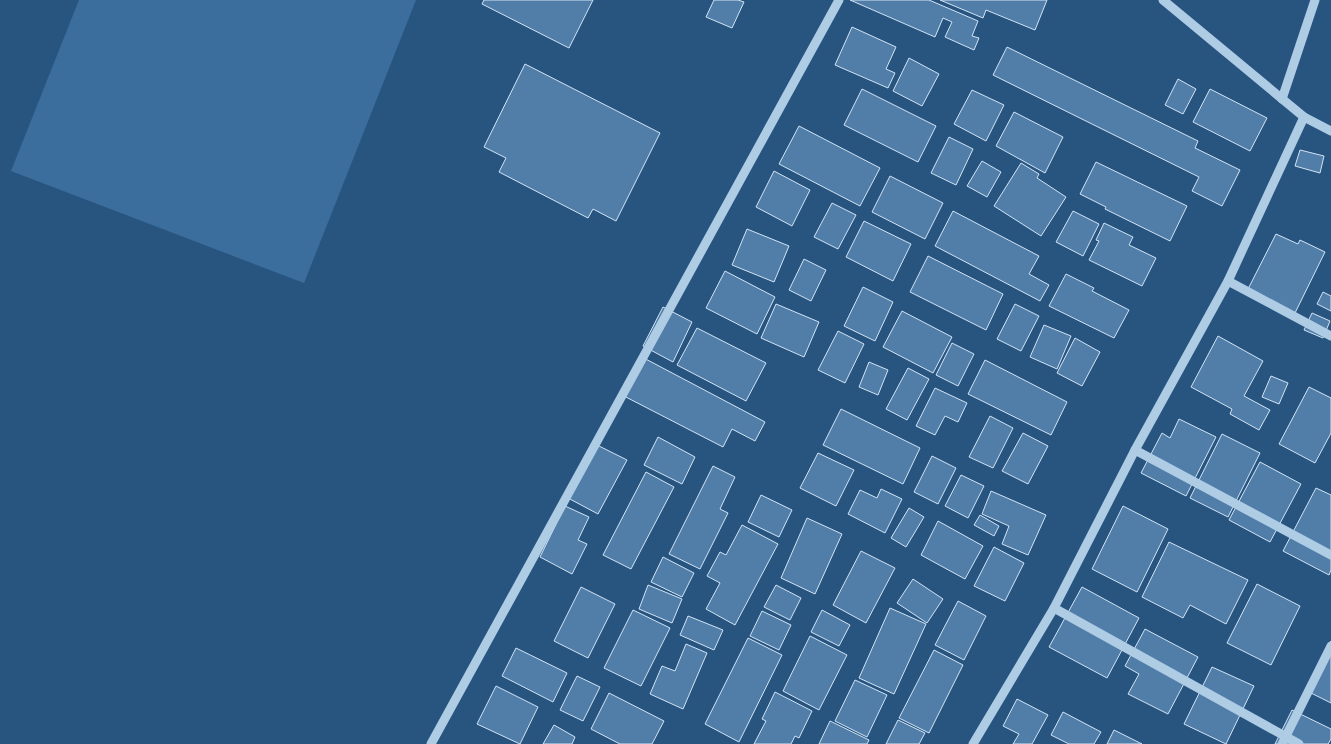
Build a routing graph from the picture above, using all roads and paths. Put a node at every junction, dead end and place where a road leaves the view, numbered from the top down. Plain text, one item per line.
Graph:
1 (839, 0) edge
2 (1163, 0) edge
3 (1316, 0) edge
4 (1282, 98) junction
5 (1304, 117) junction
6 (1331, 131) edge
7 (1228, 281) junction
8 (1331, 336) edge
9 (1135, 450) junction
10 (1331, 555) edge
11 (1054, 608) junction
12 (1331, 646) edge
13 (1284, 741) edge
14 (431, 744) edge
15 (973, 744) edge
16 (1299, 744) edge

1 - 14 street
2 - 4 street
3 - 4 street
4 - 5 street
5 - 6 street
5 - 7 street
7 - 8 street
7 - 9 street
9 - 10 street
9 - 11 street
11 - 13 street
11 - 15 street
12 - 13 street
13 - 16 street

